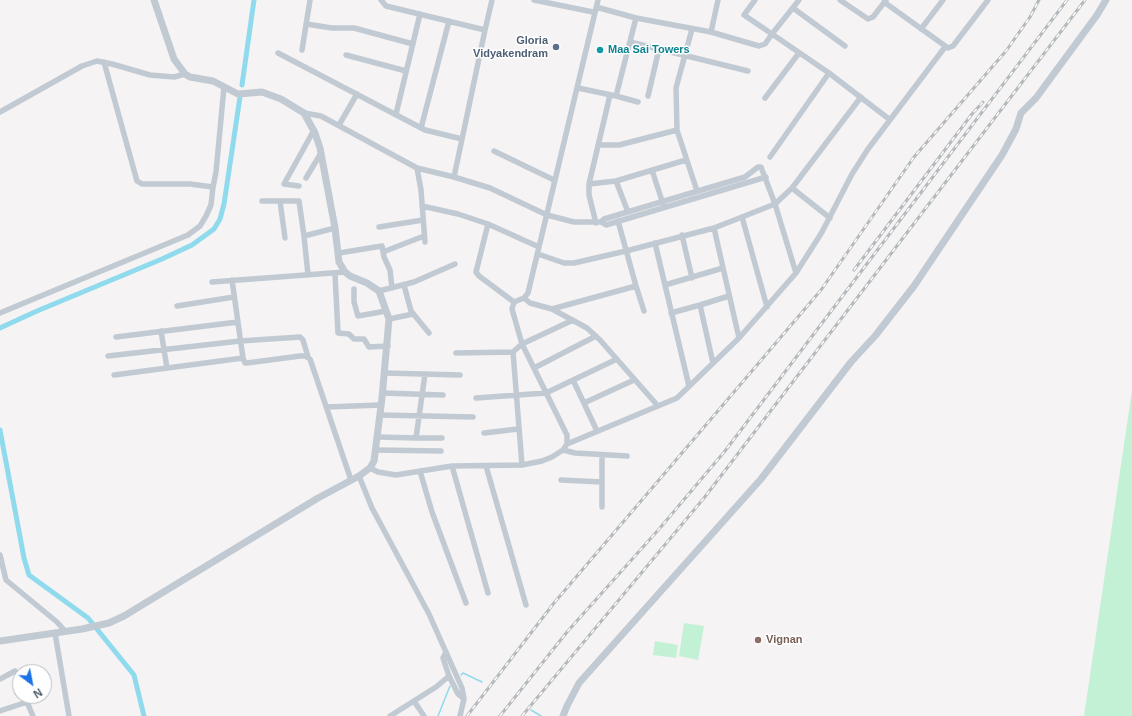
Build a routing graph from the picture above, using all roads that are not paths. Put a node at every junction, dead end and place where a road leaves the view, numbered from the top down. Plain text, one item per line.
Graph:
1 (154, 0) edge
2 (310, 0) edge
3 (381, 0) edge
4 (492, 0) edge
5 (534, 0) edge
6 (598, 0) edge
7 (718, 0) edge
8 (755, 0) edge
9 (799, 0) edge
10 (840, 0) edge
11 (943, 0) edge
12 (988, 0) edge
13 (1106, 0) edge
14 (885, 1) edge
15 (554, 2) edge
16 (793, 8) junction
17 (595, 10) junction
18 (420, 14) junction
19 (636, 18) junction
20 (449, 21) junction
21 (306, 24) junction
22 (692, 29) junction
23 (921, 29) junction
24 (485, 30) junction
25 (711, 32) junction
26 (772, 34) junction
27 (630, 42) junction
28 (413, 44) junction
29 (845, 46) dead end
30 (945, 47) junction
31 (659, 49) junction
32 (302, 50) dead end
33 (278, 53) dead end
34 (799, 53) junction
35 (346, 55) dead end
36 (686, 56) junction
37 (104, 62) junction
38 (406, 71) junction
39 (748, 71) dead end
40 (829, 73) junction
41 (185, 74) junction
42 (224, 87) junction
43 (578, 88) junction
44 (357, 94) junction
45 (610, 95) junction
46 (616, 96) junction
47 (648, 96) dead end
48 (765, 98) dead end
49 (861, 98) junction
50 (638, 102) dead end
51 (0, 112) edge
52 (304, 113) junction
53 (396, 114) junction
54 (889, 119) junction
55 (339, 125) junction
56 (421, 128) junction
57 (314, 130) junction
58 (677, 130) junction
59 (462, 139) junction
60 (598, 145) junction
61 (494, 151) dead end
62 (321, 153) junction
63 (770, 157) dead end
64 (686, 160) junction
65 (417, 168) junction
66 (652, 170) junction
67 (454, 177) junction
68 (766, 177) junction
69 (306, 178) dead end
70 (554, 180) junction
71 (616, 181) junction
72 (589, 184) junction
73 (299, 186) dead end
74 (213, 187) junction
75 (792, 188) junction
76 (697, 191) junction
77 (280, 200) junction
78 (262, 201) dead end
79 (662, 201) junction
80 (776, 204) junction
81 (422, 206) junction
82 (664, 207) junction
83 (628, 212) junction
84 (547, 214) junction
85 (742, 217) junction
86 (830, 218) junction
87 (423, 220) junction
88 (618, 221) junction
89 (598, 223) junction
90 (488, 224) junction
91 (379, 227) dead end
92 (335, 228) junction
93 (714, 228) junction
94 (682, 235) junction
95 (304, 236) junction
96 (285, 238) dead end
97 (655, 243) junction
98 (539, 247) junction
99 (626, 251) junction
100 (383, 252) junction
101 (338, 253) junction
102 (538, 254) junction
103 (455, 264) dead end
104 (722, 268) junction
105 (345, 272) junction
106 (796, 273) junction
107 (335, 274) junction
108 (308, 275) junction
109 (692, 278) junction
110 (232, 280) junction
111 (212, 282) dead end
112 (404, 285) junction
113 (665, 285) junction
114 (636, 286) junction
115 (392, 288) junction
116 (354, 289) dead end
117 (379, 291) junction
118 (729, 296) junction
119 (234, 297) junction
120 (524, 298) junction
121 (514, 302) junction
122 (700, 305) junction
123 (177, 306) dead end
124 (767, 308) junction
125 (552, 309) junction
126 (386, 311) junction
127 (644, 311) dead end
128 (0, 312) edge
129 (672, 313) junction
130 (412, 314) junction
131 (389, 319) junction
132 (573, 320) junction
133 (238, 322) junction
134 (161, 330) junction
135 (429, 332) dead end
136 (596, 336) junction
137 (116, 337) dead end
138 (739, 338) junction
139 (240, 341) junction
140 (522, 344) junction
141 (388, 346) junction
142 (163, 351) junction
143 (513, 352) junction
144 (456, 353) dead end
145 (108, 356) dead end
146 (308, 357) junction
147 (243, 358) junction
148 (617, 359) junction
149 (714, 363) junction
150 (167, 368) junction
151 (534, 368) junction
152 (385, 373) junction
153 (424, 374) junction
154 (114, 375) dead end
155 (460, 375) dead end
156 (573, 380) junction
157 (634, 380) junction
158 (689, 386) junction
159 (383, 393) junction
160 (546, 393) junction
161 (422, 394) junction
162 (443, 395) dead end
163 (516, 395) junction
164 (476, 398) dead end
165 (584, 403) junction
166 (382, 405) junction
167 (658, 406) junction
168 (326, 407) junction
169 (380, 415) junction
170 (419, 416) junction
171 (473, 417) dead end
172 (518, 429) junction
173 (597, 431) junction
174 (484, 433) dead end
175 (378, 437) junction
176 (416, 438) junction
177 (442, 438) dead end
178 (567, 444) junction
179 (376, 450) junction
180 (562, 450) junction
181 (441, 451) dead end
182 (602, 455) junction
183 (627, 456) dead end
184 (522, 464) junction
185 (452, 466) junction
186 (486, 466) junction
187 (370, 468) junction
188 (420, 471) junction
189 (359, 476) junction
190 (351, 480) junction
191 (561, 480) dead end
192 (602, 482) junction
193 (602, 507) dead end
194 (0, 554) edge
195 (488, 593) dead end
196 (466, 604) dead end
197 (526, 605) dead end
198 (65, 631) junction
199 (55, 633) junction
200 (0, 641) edge
201 (446, 652) junction
202 (12, 672) edge
203 (449, 676) junction
204 (0, 679) edge
205 (464, 699) junction
206 (414, 701) junction
207 (0, 711) edge
208 (421, 715) edge
209 (33, 716) edge
210 (69, 716) edge
211 (390, 716) edge
212 (460, 716) edge
213 (564, 716) edge

1 - 41 street
2 - 21 street
3 - 18 street
4 - 24 street
5 - 15 street
6 - 17 street
7 - 25 street
8 - 26 street
9 - 16 street
10 - 14 street
11 - 23 street
12 - 30 street
13 - 213 street
14 - 23 street
15 - 17 street
16 - 26 street
16 - 29 street
17 - 19 street
17 - 43 street
18 - 20 street
18 - 28 street
19 - 22 street
19 - 27 street
20 - 24 street
20 - 56 street
21 - 28 street
21 - 32 street
22 - 25 street
22 - 36 street
23 - 30 street
24 - 59 street
25 - 26 street
26 - 34 street
27 - 31 street
27 - 46 street
28 - 38 street
30 - 54 street
31 - 36 street
31 - 47 street
33 - 44 street
34 - 40 street
34 - 48 street
35 - 38 street
36 - 39 street
36 - 58 street
37 - 41 street
37 - 51 street
37 - 74 street
38 - 53 street
40 - 49 street
40 - 63 street
41 - 42 street
42 - 52 street
42 - 74 street
43 - 45 street
43 - 70 street
44 - 53 street
44 - 55 street
45 - 46 street
45 - 60 street
46 - 50 street
49 - 54 street
49 - 75 street
52 - 55 street
52 - 57 street
53 - 56 street
54 - 86 street
55 - 65 street
56 - 59 street
57 - 62 street
57 - 73 street
58 - 60 street
58 - 64 street
59 - 67 street
60 - 72 street
61 - 70 street
62 - 69 street
62 - 92 street
64 - 66 street
64 - 76 street
65 - 67 street
65 - 81 street
66 - 71 street
66 - 79 street
67 - 84 street
68 - 76 street
68 - 80 street
68 - 82 street
70 - 84 street
71 - 72 street
71 - 83 street
72 - 89 street
74 - 128 street
75 - 80 street
75 - 86 street
76 - 79 street
77 - 78 street
77 - 95 street
77 - 96 street
79 - 82 street
79 - 83 street
80 - 85 street
80 - 106 street
81 - 87 street
81 - 90 street
82 - 88 street
83 - 89 street
84 - 89 street
84 - 98 street
85 - 93 street
85 - 124 street
86 - 106 street
87 - 91 street
87 - 100 street
88 - 89 street
88 - 99 street
90 - 98 street
90 - 121 street
92 - 95 street
92 - 101 street
93 - 94 street
93 - 104 street
94 - 97 street
94 - 109 street
95 - 108 street
97 - 99 street
97 - 113 street
98 - 102 street
99 - 102 street
99 - 114 street
100 - 101 street
100 - 115 street
101 - 105 street
102 - 120 street
103 - 112 street
104 - 109 street
104 - 118 street
105 - 107 street
105 - 117 street
106 - 124 street
107 - 108 street
107 - 141 street
108 - 110 street
109 - 113 street
110 - 111 street
110 - 119 street
112 - 115 street
112 - 130 street
113 - 129 street
114 - 125 street
114 - 127 street
115 - 117 street
116 - 126 street
117 - 126 street
118 - 122 street
118 - 138 street
119 - 123 street
119 - 133 street
120 - 121 street
120 - 125 street
121 - 140 street
122 - 129 street
122 - 149 street
124 - 138 street
125 - 132 street
126 - 131 street
129 - 158 street
130 - 131 street
130 - 135 street
131 - 141 street
132 - 136 street
132 - 140 street
133 - 134 street
133 - 139 street
134 - 137 street
134 - 142 street
136 - 148 street
136 - 151 street
138 - 149 street
139 - 142 street
139 - 146 street
139 - 147 street
140 - 143 street
140 - 151 street
141 - 152 street
142 - 145 street
142 - 150 street
143 - 144 street
143 - 163 street
146 - 147 street
146 - 168 street
147 - 150 street
148 - 156 street
148 - 157 street
149 - 158 street
150 - 154 street
151 - 160 street
152 - 153 street
152 - 159 street
153 - 155 street
153 - 161 street
156 - 160 street
156 - 165 street
157 - 165 street
157 - 167 street
158 - 167 street
159 - 161 street
159 - 166 street
160 - 163 street
160 - 178 street
161 - 162 street
161 - 170 street
163 - 164 street
163 - 172 street
165 - 173 street
166 - 168 street
166 - 169 street
167 - 173 street
168 - 190 street
169 - 170 street
169 - 175 street
170 - 171 street
170 - 176 street
172 - 174 street
172 - 184 street
173 - 178 street
175 - 176 street
175 - 179 street
176 - 177 street
178 - 180 street
179 - 181 street
179 - 187 street
180 - 182 street
180 - 184 street
182 - 183 street
182 - 192 street
184 - 186 street
185 - 186 street
185 - 188 street
185 - 195 street
186 - 197 street
187 - 188 street
187 - 189 street
188 - 196 street
189 - 190 street
189 - 201 street
190 - 198 street
191 - 192 street
192 - 193 street
194 - 198 street
198 - 199 street
199 - 200 street
199 - 210 street
201 - 203 street
201 - 205 street
202 - 204 street
203 - 205 street
203 - 206 street
205 - 212 street
206 - 208 street
206 - 211 street
207 - 209 street

